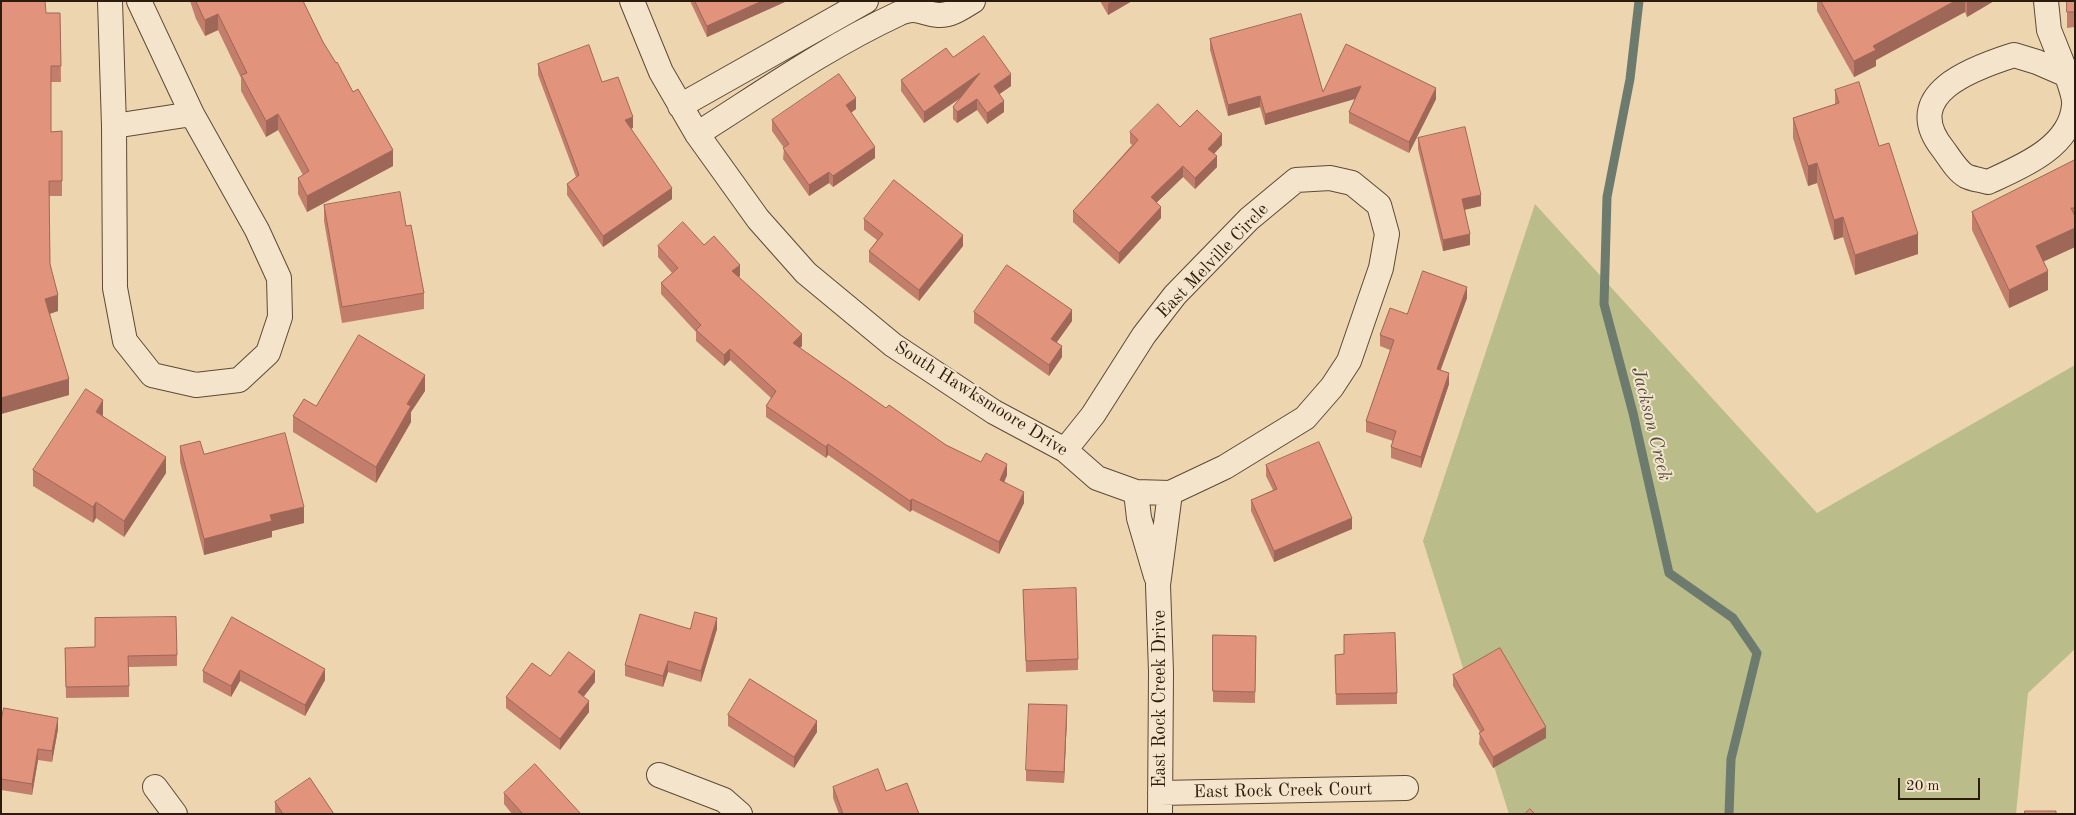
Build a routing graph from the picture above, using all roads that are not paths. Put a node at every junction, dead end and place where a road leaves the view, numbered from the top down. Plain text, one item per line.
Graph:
1 (110, 1) edge
2 (139, 1) edge
3 (632, 1) edge
4 (866, 1) edge
5 (973, 1) edge
6 (2046, 1) edge
7 (914, 5) edge
8 (823, 27) junction
9 (835, 48) junction
10 (2071, 76) edge
11 (680, 106) junction
12 (192, 114) junction
13 (114, 126) junction
14 (697, 134) junction
15 (1065, 450) junction
16 (1136, 492) junction
17 (1170, 493) junction
18 (1158, 585) junction
19 (659, 775) dead end
20 (154, 787) dead end
21 (1406, 788) dead end
22 (1160, 804) edge
23 (175, 814) edge
24 (740, 814) edge

1 - 13 street
2 - 12 street
3 - 11 street, South Hawksmoore Drive
4 - 8 street
5 - 7 street
6 - 10 street
7 - 9 street
8 - 9 street
8 - 11 street
9 - 14 street
10 - 10 street
11 - 14 street, South Hawksmoore Drive
12 - 13 street
12 - 13 street
14 - 15 street, South Hawksmoore Drive
15 - 16 street, South Hawksmoore Drive
15 - 17 street, East Melville Circle
16 - 17 street, East Melville Circle
16 - 18 street, East Rock Creek Drive
17 - 18 street, East Rock Creek Drive
18 - 22 street, East Rock Creek Drive
19 - 24 street
20 - 23 street
21 - 22 street, East Rock Creek Court

